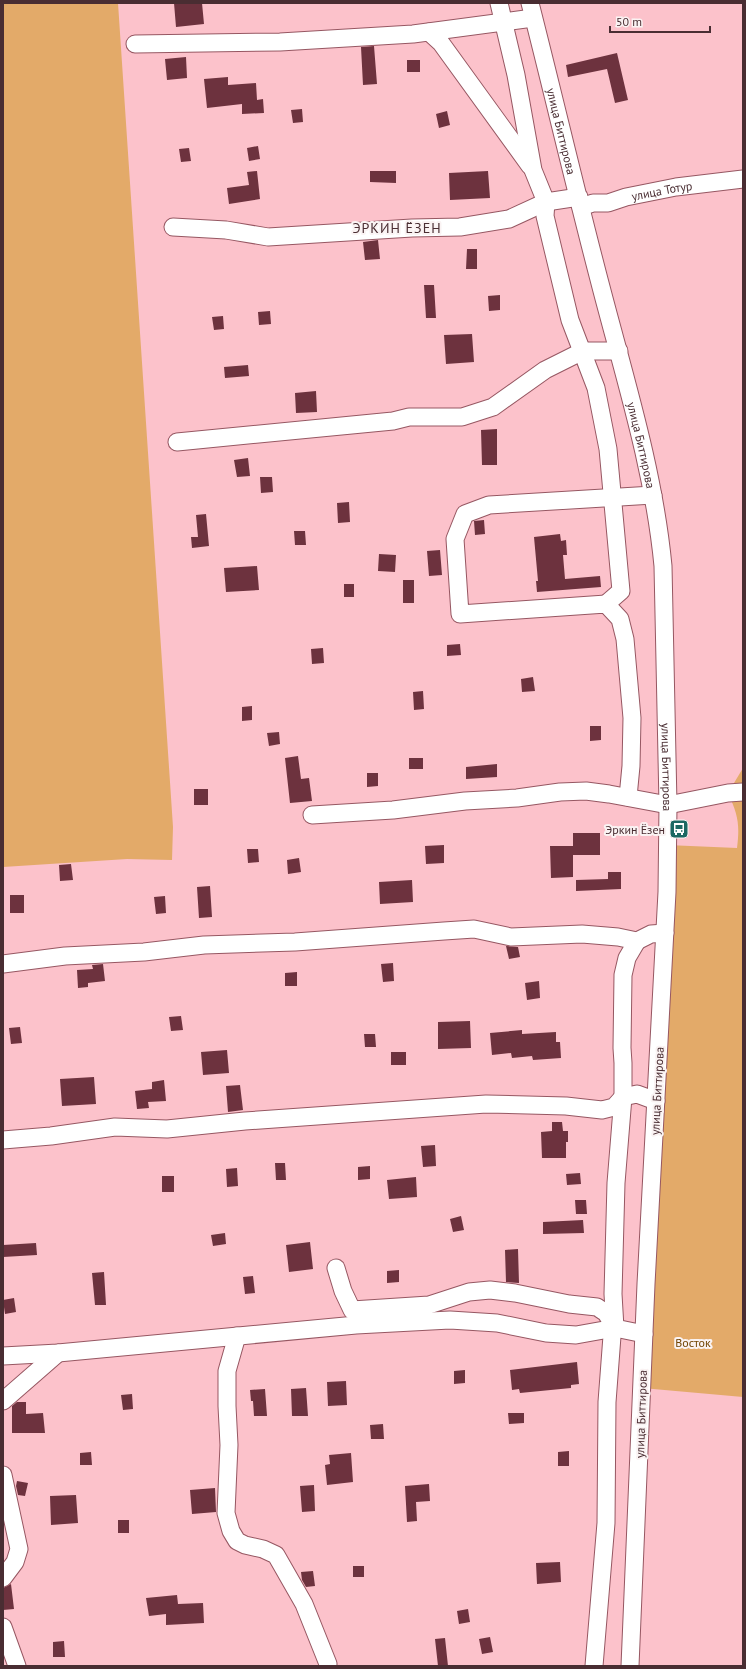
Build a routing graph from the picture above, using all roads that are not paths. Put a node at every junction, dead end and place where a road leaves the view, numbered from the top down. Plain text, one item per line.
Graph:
1 (499, 3) edge
2 (531, 11) edge
3 (503, 21) junction
4 (429, 32) junction
5 (135, 44) dead end
6 (532, 170) junction
7 (743, 179) edge
8 (546, 202) junction
9 (580, 202) junction
10 (173, 227) dead end
11 (619, 351) junction
12 (582, 352) junction
13 (177, 442) dead end
14 (653, 495) junction
15 (612, 497) junction
16 (606, 604) junction
17 (735, 793) edge
18 (628, 797) junction
19 (668, 806) junction
20 (312, 815) dead end
21 (665, 933) junction
22 (637, 941) junction
23 (3, 964) edge
24 (623, 1097) junction
25 (656, 1101) junction
26 (3, 1140) edge
27 (336, 1268) dead end
28 (615, 1328) junction
29 (644, 1334) junction
30 (237, 1336) junction
31 (58, 1353) junction
32 (3, 1356) edge
33 (3, 1401) edge
34 (3, 1475) edge
35 (3, 1578) edge
36 (3, 1627) edge
37 (328, 1664) dead end
38 (17, 1666) edge
39 (594, 1666) edge
40 (630, 1666) edge

1 - 3 street
2 - 3 street
2 - 9 street, улица Биттирова
3 - 4 street
3 - 6 street
4 - 5 street
4 - 6 street
6 - 8 street
7 - 9 street, улица Тотур
8 - 9 street, улица Тотур
8 - 10 street, улица Тотур
8 - 12 street
9 - 11 street, улица Биттирова
11 - 12 street
11 - 14 street, улица Биттирова
12 - 13 street
12 - 15 street
14 - 15 street
14 - 19 street, улица Биттирова
15 - 16 street
15 - 16 street
16 - 18 street
17 - 19 street
18 - 19 street
18 - 20 street
19 - 21 street, улица Биттирова
21 - 22 street
21 - 25 street, улица Биттирова
22 - 23 street
22 - 24 street
24 - 25 street
24 - 26 street
24 - 28 street
25 - 29 street, улица Биттирова
27 - 28 street
28 - 29 street
28 - 30 street
28 - 39 street
29 - 40 street, улица Биттирова
30 - 31 street
30 - 37 street
31 - 32 street
31 - 33 street
34 - 35 street
36 - 38 street

